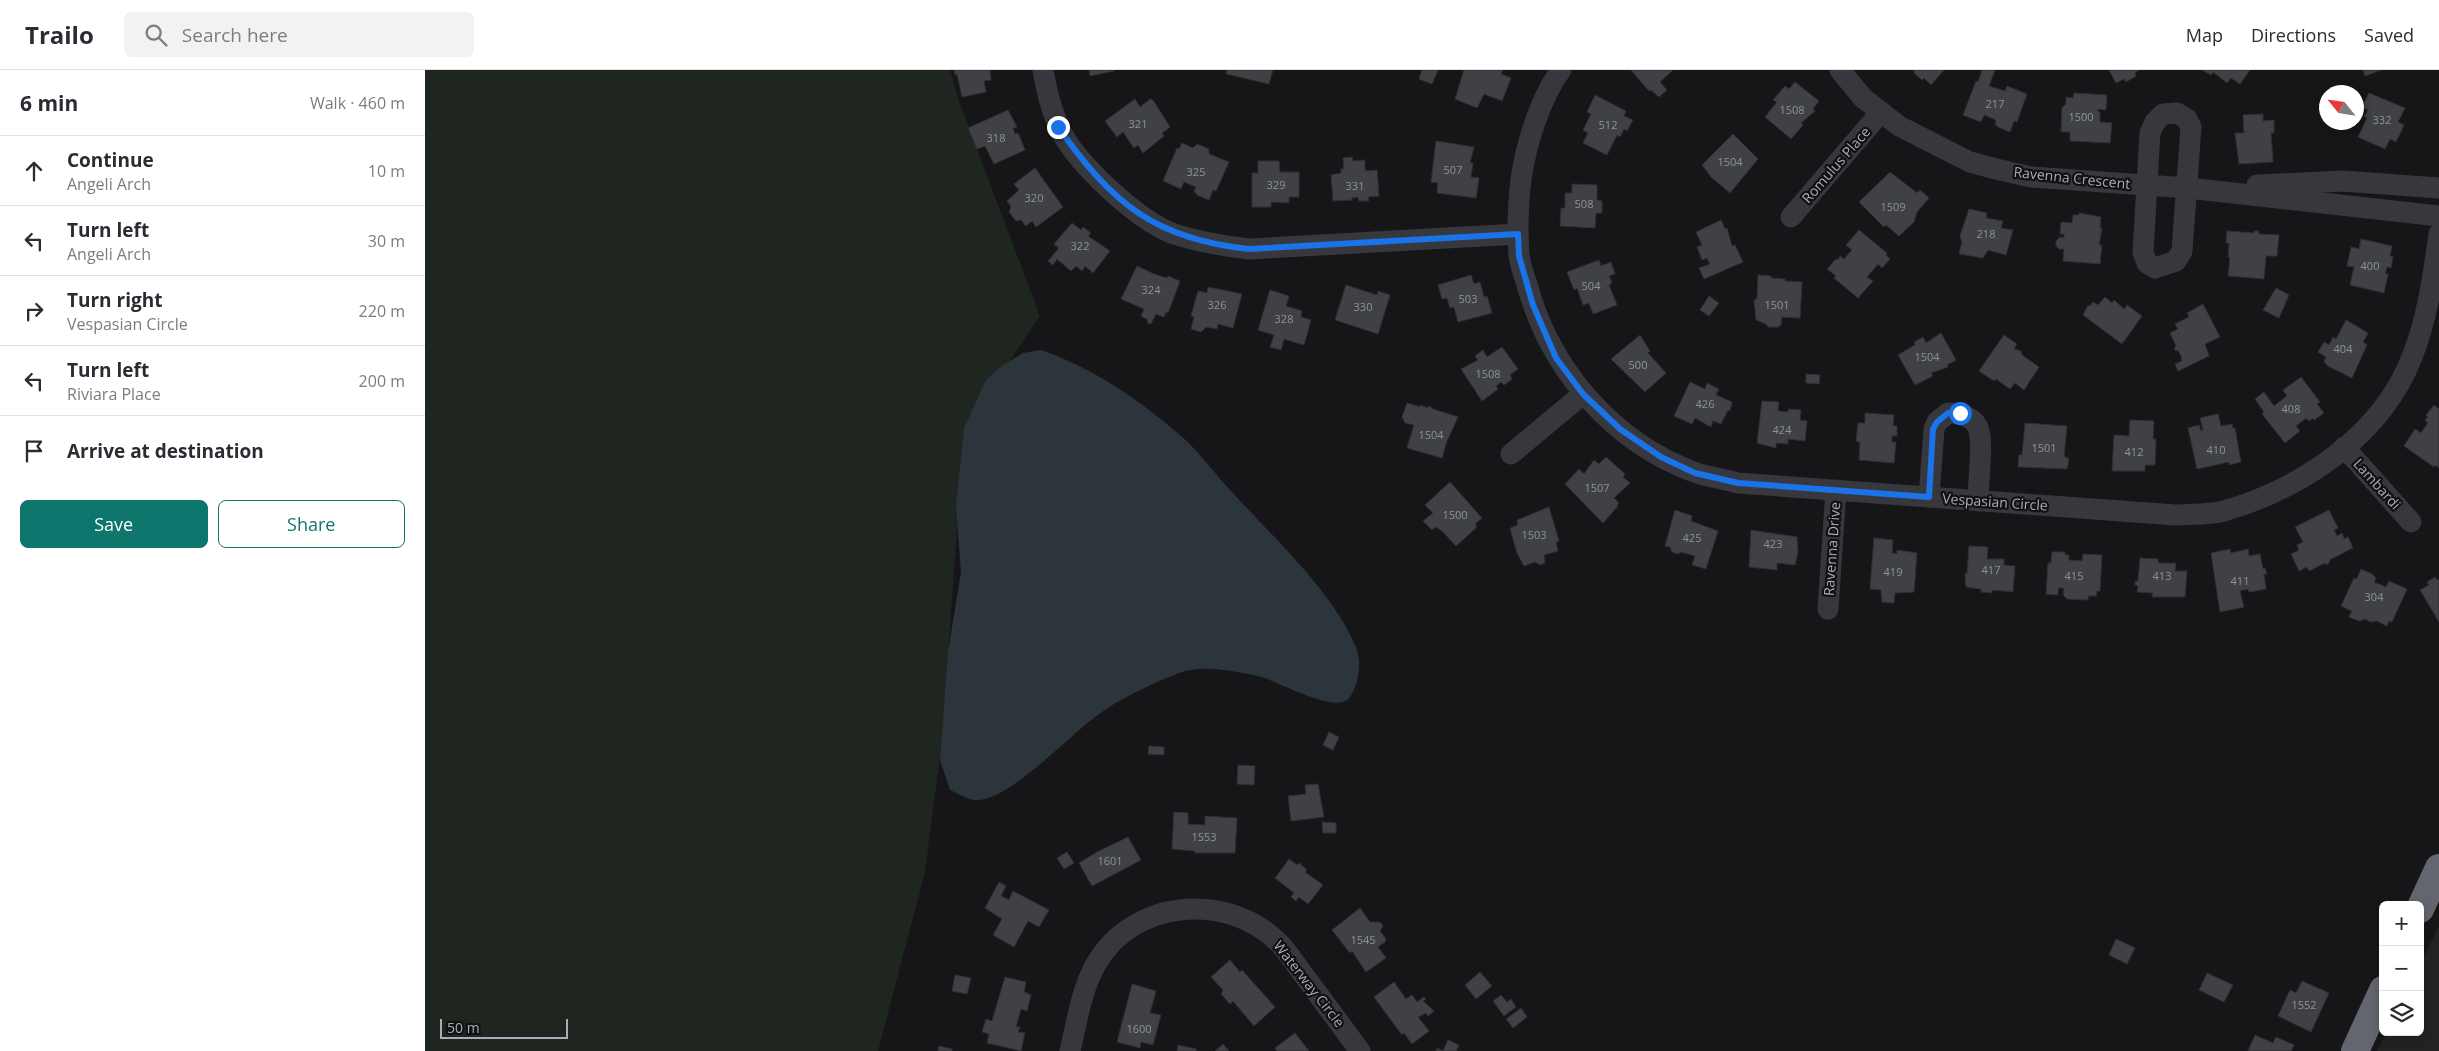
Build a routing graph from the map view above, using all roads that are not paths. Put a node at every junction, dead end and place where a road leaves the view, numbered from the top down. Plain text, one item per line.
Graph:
1 (1043, 70) edge
2 (1561, 70) edge
3 (1840, 70) edge
4 (1881, 112) junction
5 (2147, 185) junction
6 (2188, 188) junction
7 (2439, 188) edge
8 (2439, 216) edge
9 (1791, 217) dead end
10 (1518, 234) junction
11 (2439, 234) edge
12 (1583, 394) junction
13 (2344, 447) junction
14 (1511, 454) dead end
15 (1836, 490) junction
16 (1929, 497) junction
17 (1978, 501) junction
18 (2411, 522) dead end
19 (1828, 609) dead end
20 (2439, 868) edge
21 (2424, 901) edge
22 (2383, 991) edge
23 (1070, 1051) edge
24 (1360, 1051) edge
25 (2355, 1051) edge

1 - 10 street
2 - 10 street, Vespasian Circle
3 - 4 street, Ravenna Crescent
4 - 5 street, Ravenna Crescent
4 - 9 street, Romulus Place
5 - 6 street, Ravenna Crescent
5 - 6 street
5 - 6 street
6 - 7 street, Ravenna Crescent
6 - 8 street, Ravenna Crescent
10 - 12 street, Vespasian Circle
11 - 13 street, Vespasian Circle
12 - 14 street
12 - 15 street, Vespasian Circle
13 - 17 street, Vespasian Circle
13 - 18 street, Lambardi
15 - 16 street, Vespasian Circle
15 - 19 street, Ravenna Drive
16 - 17 street, Vespasian Circle
16 - 17 street
20 - 21 highway
22 - 25 highway
23 - 24 street, Waterway Circle

